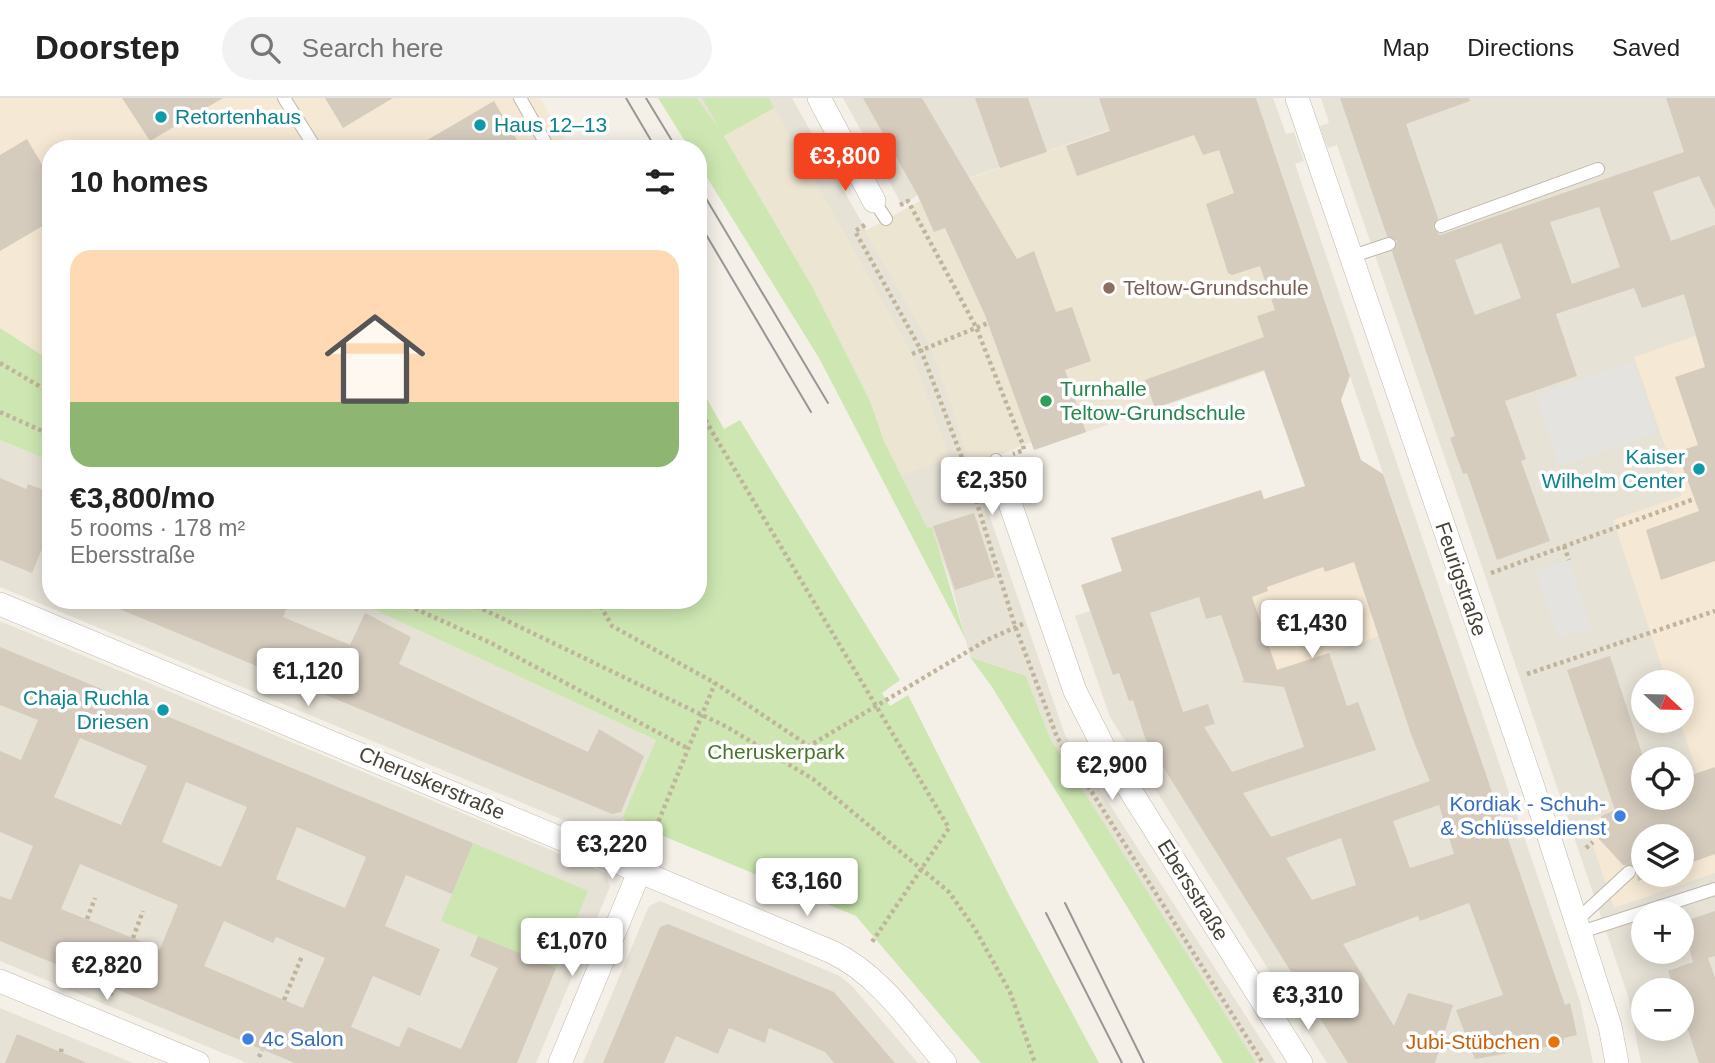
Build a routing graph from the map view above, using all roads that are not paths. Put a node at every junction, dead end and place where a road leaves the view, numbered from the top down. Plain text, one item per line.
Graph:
1 (284, 98) edge
2 (520, 98) edge
3 (819, 98) edge
4 (1297, 98) edge
5 (310, 140) edge
6 (545, 140) edge
7 (1598, 169) dead end
8 (880, 210) dead end
9 (1441, 226) dead end
10 (1389, 243) dead end
11 (1350, 257) junction
12 (999, 470) dead end
13 (0, 604) edge
14 (640, 870) junction
15 (1629, 872) dead end
16 (1715, 889) edge
17 (1578, 927) junction
18 (0, 981) edge
19 (198, 1063) edge
20 (560, 1063) edge
21 (945, 1063) edge
22 (1301, 1063) edge
23 (1616, 1063) edge

1 - 5 lane
2 - 6 lane
3 - 8 street
4 - 11 street, Feurigstraße
7 - 9 lane
10 - 11 lane
11 - 17 street, Feurigstraße
12 - 22 street, Ebersstraße
13 - 14 street, Cheruskerstraße
14 - 20 street
14 - 21 street, Cheruskerstraße
15 - 17 lane
16 - 17 lane
17 - 23 street, Feurigstraße
18 - 19 street

